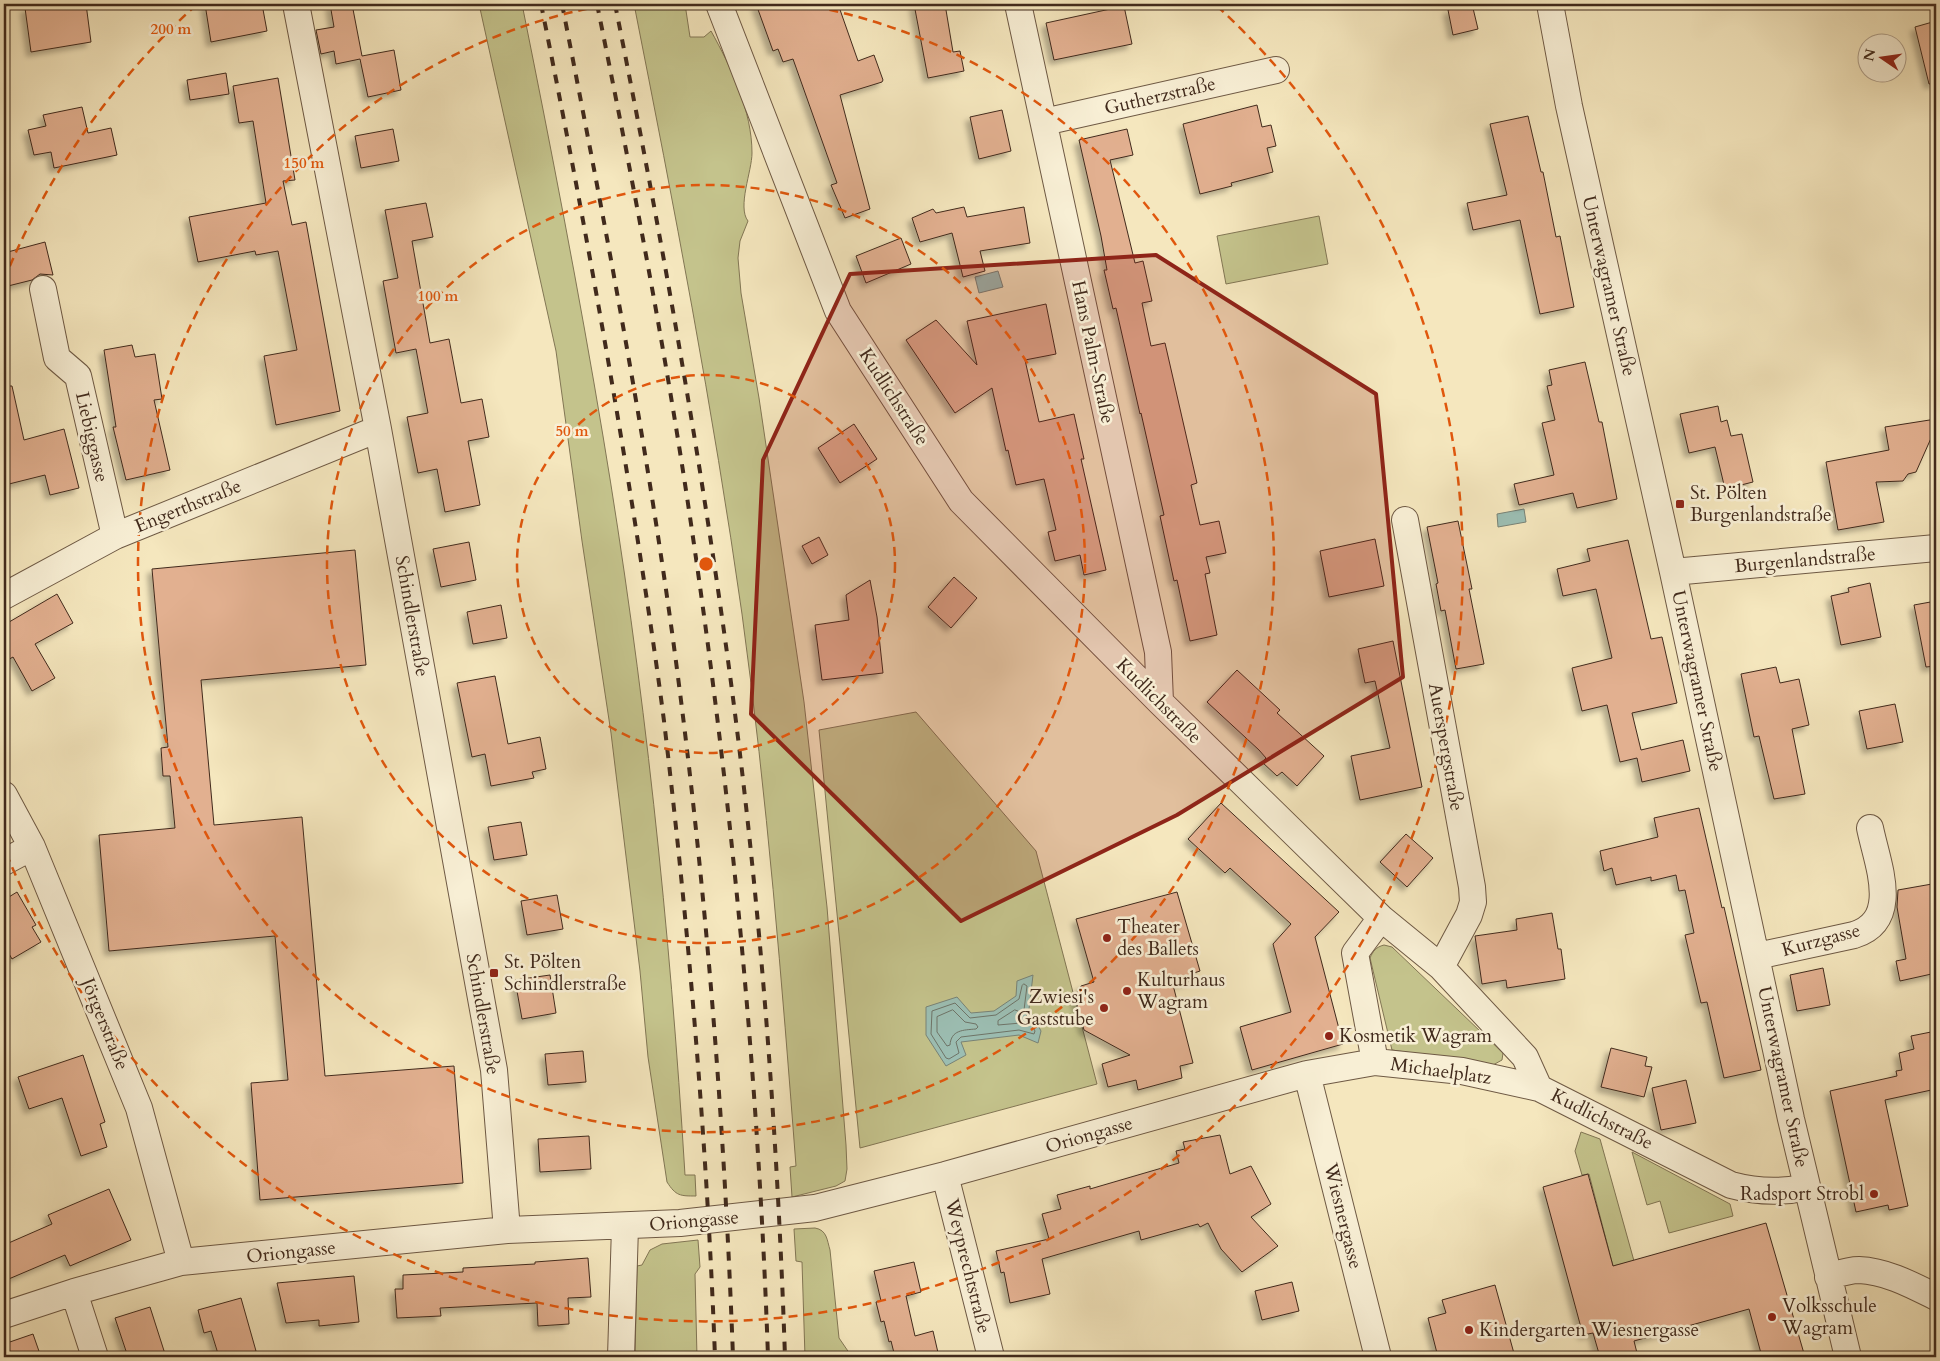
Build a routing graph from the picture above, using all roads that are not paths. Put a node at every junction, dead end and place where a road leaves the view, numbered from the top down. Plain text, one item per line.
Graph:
1 (296, 4) edge
2 (718, 4) edge
3 (1018, 4) edge
4 (1550, 4) edge
5 (1276, 70) dead end
6 (1044, 122) junction
7 (43, 289) dead end
8 (378, 429) junction
9 (1405, 520) dead end
10 (115, 536) junction
11 (1936, 548) edge
12 (1673, 572) junction
13 (4, 596) edge
14 (1160, 702) junction
15 (4, 795) edge
16 (1870, 828) dead end
17 (32, 847) junction
18 (4, 862) edge
19 (1381, 918) junction
20 (1757, 956) junction
21 (1441, 967) junction
22 (1375, 1062) junction
23 (1307, 1074) junction
24 (1539, 1088) junction
25 (945, 1175) junction
26 (1807, 1187) junction
27 (625, 1227) junction
28 (507, 1230) junction
29 (182, 1262) junction
30 (1828, 1277) junction
31 (74, 1292) junction
32 (1936, 1297) edge
33 (4, 1315) edge
34 (95, 1357) edge
35 (621, 1357) edge
36 (991, 1357) edge
37 (1378, 1357) edge
38 (1848, 1357) edge

1 - 8 street, Schindlerstraße
2 - 14 street, Kudlichstraße
3 - 6 street, Hans Palm-Straße
4 - 12 street, Unterwagramer Straße
5 - 6 street, Gutherzstraße
6 - 14 street, Hans Palm-Straße
7 - 10 street, Liebiggasse
8 - 10 street, Engerthstraße
8 - 28 street, Schindlerstraße
9 - 21 street, Auerspergstraße
10 - 13 street, Engerthstraße
11 - 12 street, Burgenlandstraße
12 - 20 street, Unterwagramer Straße
14 - 19 street, Kudlichstraße
15 - 17 street, Jörgerstraße
16 - 20 street, Kurzgasse
17 - 18 street
17 - 29 street, Jörgerstraße
19 - 21 street, Kudlichstraße
19 - 22 street, Michaelplatz
20 - 26 street, Unterwagramer Straße
21 - 24 street, Kudlichstraße
22 - 23 street, Oriongasse
22 - 24 street, Michaelplatz
23 - 25 street, Oriongasse
23 - 37 street, Wiesnergasse
24 - 26 street, Kudlichstraße
25 - 27 street, Oriongasse
25 - 36 street, Weyprechtstraße
26 - 30 street, Unterwagramer Straße
27 - 28 street, Oriongasse
27 - 35 street
28 - 29 street, Oriongasse
29 - 31 street, Oriongasse
30 - 32 street
30 - 38 street, Unterwagramer Straße
31 - 33 street, Oriongasse
31 - 34 street

